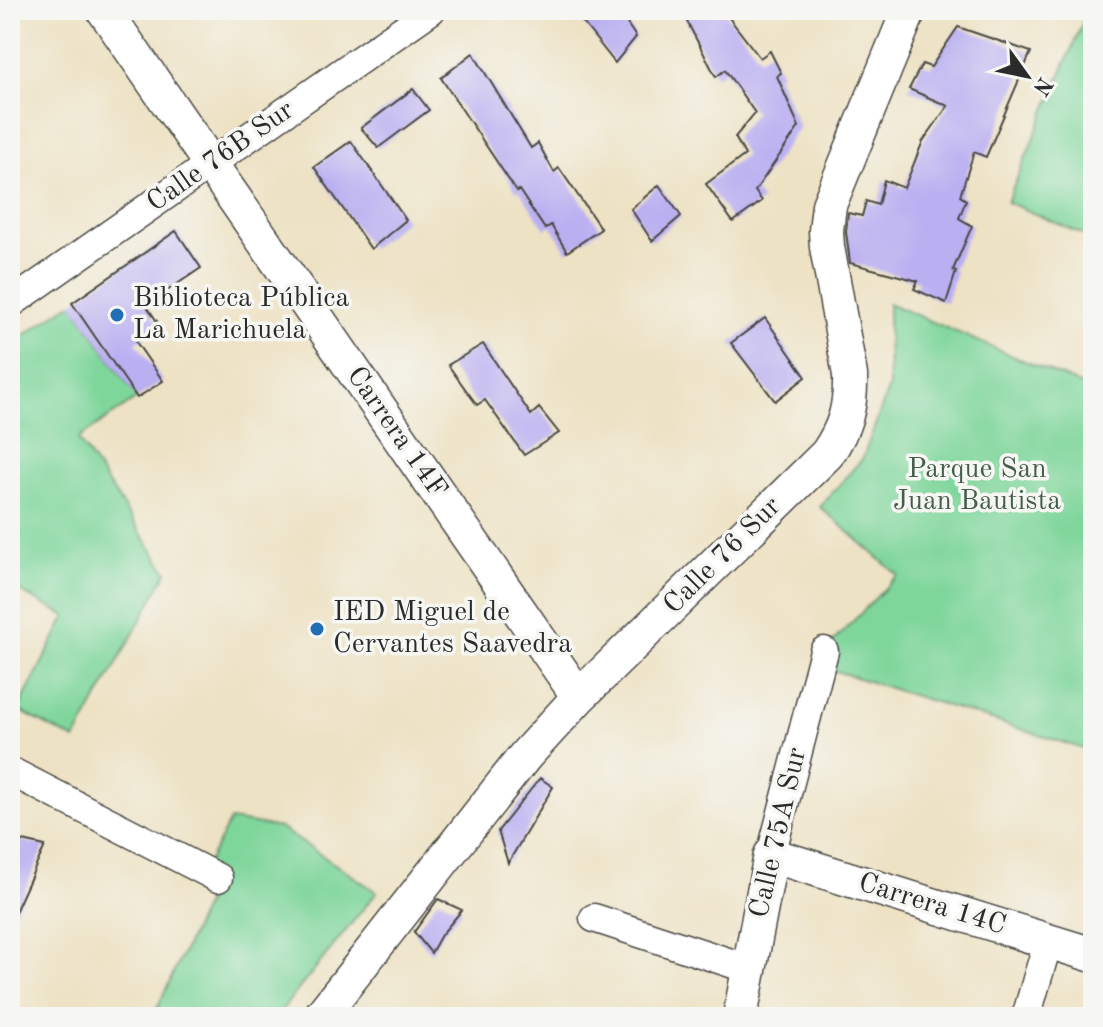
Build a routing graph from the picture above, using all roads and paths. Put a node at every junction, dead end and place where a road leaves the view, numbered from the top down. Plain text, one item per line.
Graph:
1 (104, 10) edge
2 (431, 10) edge
3 (909, 10) edge
4 (211, 165) junction
5 (10, 304) edge
6 (824, 651) dead end
7 (579, 697) junction
8 (10, 771) edge
9 (771, 855) junction
10 (218, 878) dead end
11 (594, 918) dead end
12 (1048, 942) junction
13 (1093, 955) edge
14 (749, 969) junction
15 (320, 1017) edge
16 (740, 1017) edge
17 (1026, 1017) edge

1 - 4 street, Carrera 14F
2 - 4 street, Calle 76B Sur
3 - 7 street, Calle 76 Sur
4 - 5 street, Calle 76B Sur
4 - 7 street, Carrera 14F
6 - 9 street, Calle 75A Sur
7 - 15 street, Calle 76 Sur
8 - 10 street
9 - 12 street, Carrera 14C
9 - 14 street, Calle 75A Sur
11 - 14 street
12 - 13 street, Carrera 14C
12 - 17 street
14 - 16 street, Calle 75A Sur

